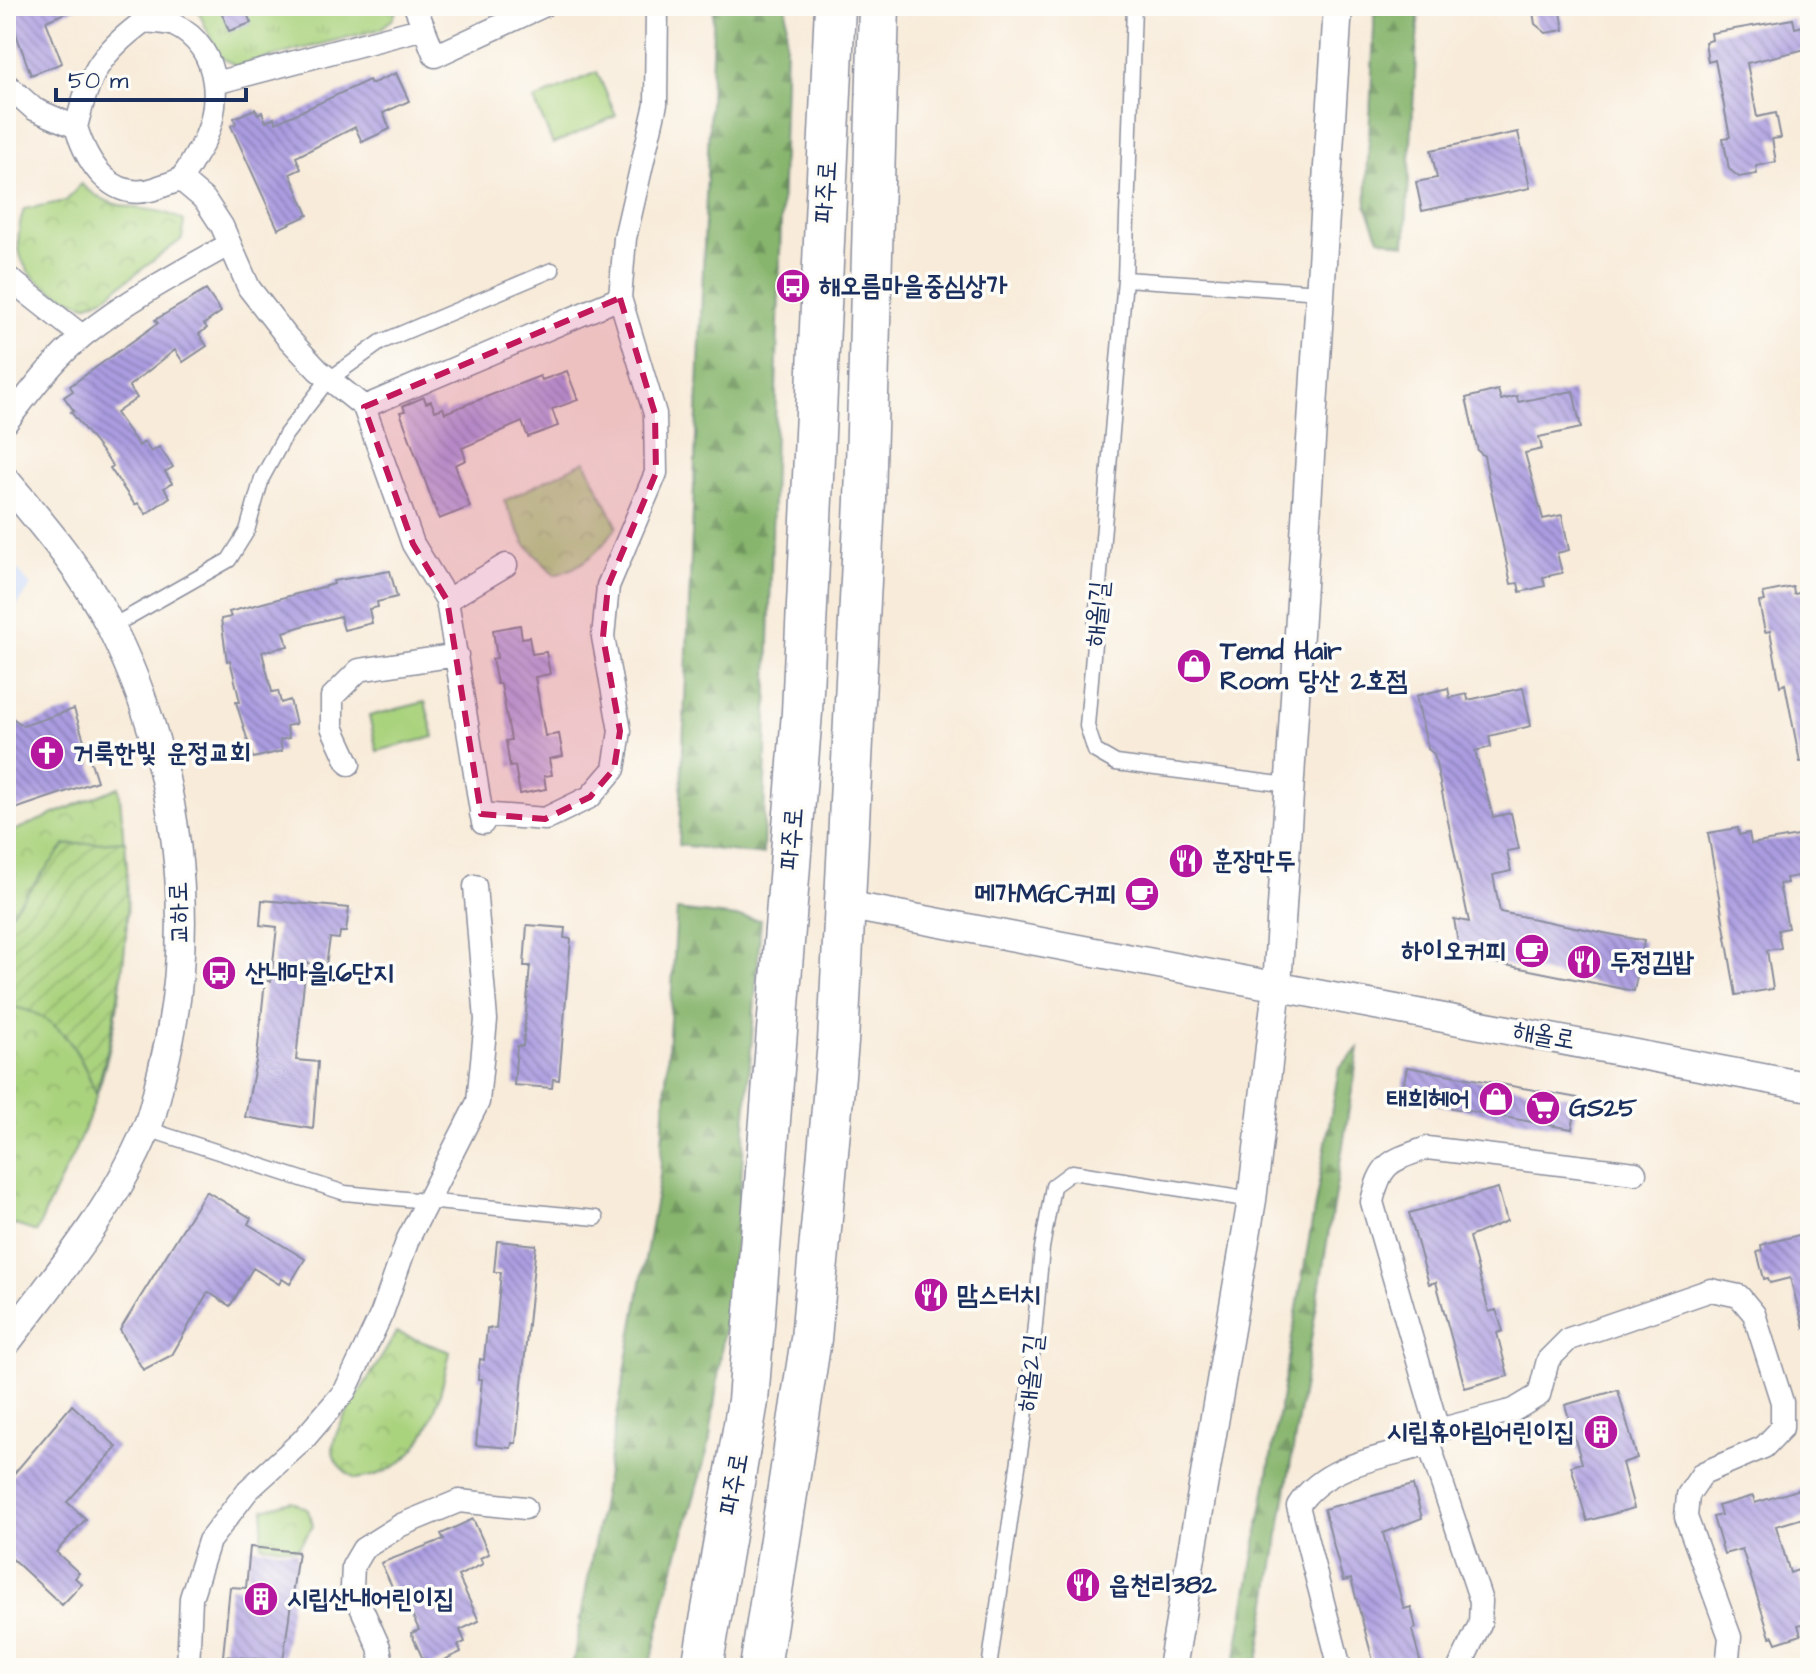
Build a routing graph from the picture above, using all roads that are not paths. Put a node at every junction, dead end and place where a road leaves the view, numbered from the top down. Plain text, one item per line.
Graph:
1 (415, 6) edge
2 (543, 6) edge
3 (657, 6) edge
4 (835, 6) edge
5 (879, 6) edge
6 (1134, 6) edge
7 (1338, 6) edge
8 (424, 28) junction
9 (215, 83) junction
10 (6, 84) edge
11 (76, 127) junction
12 (180, 179) junction
13 (230, 244) junction
14 (552, 270) dead end
15 (6, 276) edge
16 (1125, 279) junction
17 (1321, 292) junction
18 (620, 298) junction
19 (82, 336) junction
20 (330, 379) junction
21 (364, 407) junction
22 (6, 423) edge
23 (6, 481) edge
24 (506, 565) dead end
25 (447, 600) junction
26 (111, 627) junction
27 (457, 655) junction
28 (349, 764) dead end
29 (1289, 785) junction
30 (475, 886) dead end
31 (845, 905) junction
32 (1277, 987) junction
33 (1810, 1087) edge
34 (147, 1129) junction
35 (1635, 1173) dead end
36 (1252, 1200) junction
37 (429, 1201) junction
38 (596, 1218) dead end
39 (6, 1343) edge
40 (1434, 1437) junction
41 (525, 1508) dead end
42 (728, 1516) junction
43 (188, 1668) edge
44 (383, 1668) edge
45 (678, 1668) edge
46 (702, 1668) edge
47 (760, 1668) edge
48 (989, 1668) edge
49 (1172, 1668) edge
50 (1340, 1668) edge
51 (1459, 1668) edge
52 (1727, 1668) edge

1 - 8 street
2 - 8 street
3 - 18 street
4 - 42 main road, 파주로
5 - 31 main road, 파주로
6 - 16 lane, 해올1길
7 - 17 street
8 - 9 street
9 - 11 street
9 - 12 street
10 - 11 street
11 - 12 street
12 - 13 street
13 - 19 street
13 - 20 street
14 - 20 lane
15 - 19 street
16 - 17 lane
16 - 29 lane, 해올1길
17 - 29 street
18 - 21 street
18 - 27 street
19 - 22 street
20 - 21 street
20 - 26 lane
21 - 25 street
23 - 26 street, 교하로
24 - 25 street
25 - 27 street
26 - 34 street, 교하로
27 - 28 street
29 - 32 street
30 - 37 street
31 - 32 street, 해올로
31 - 47 main road, 파주로
32 - 33 street, 해올로
32 - 36 street
34 - 37 lane
34 - 39 street, 교하로
35 - 40 street
36 - 48 lane, 해올2길
36 - 49 street
37 - 38 lane
37 - 43 street
40 - 50 street
40 - 51 street
40 - 52 street
41 - 44 street
42 - 45 main road
42 - 46 main road, 파주로

